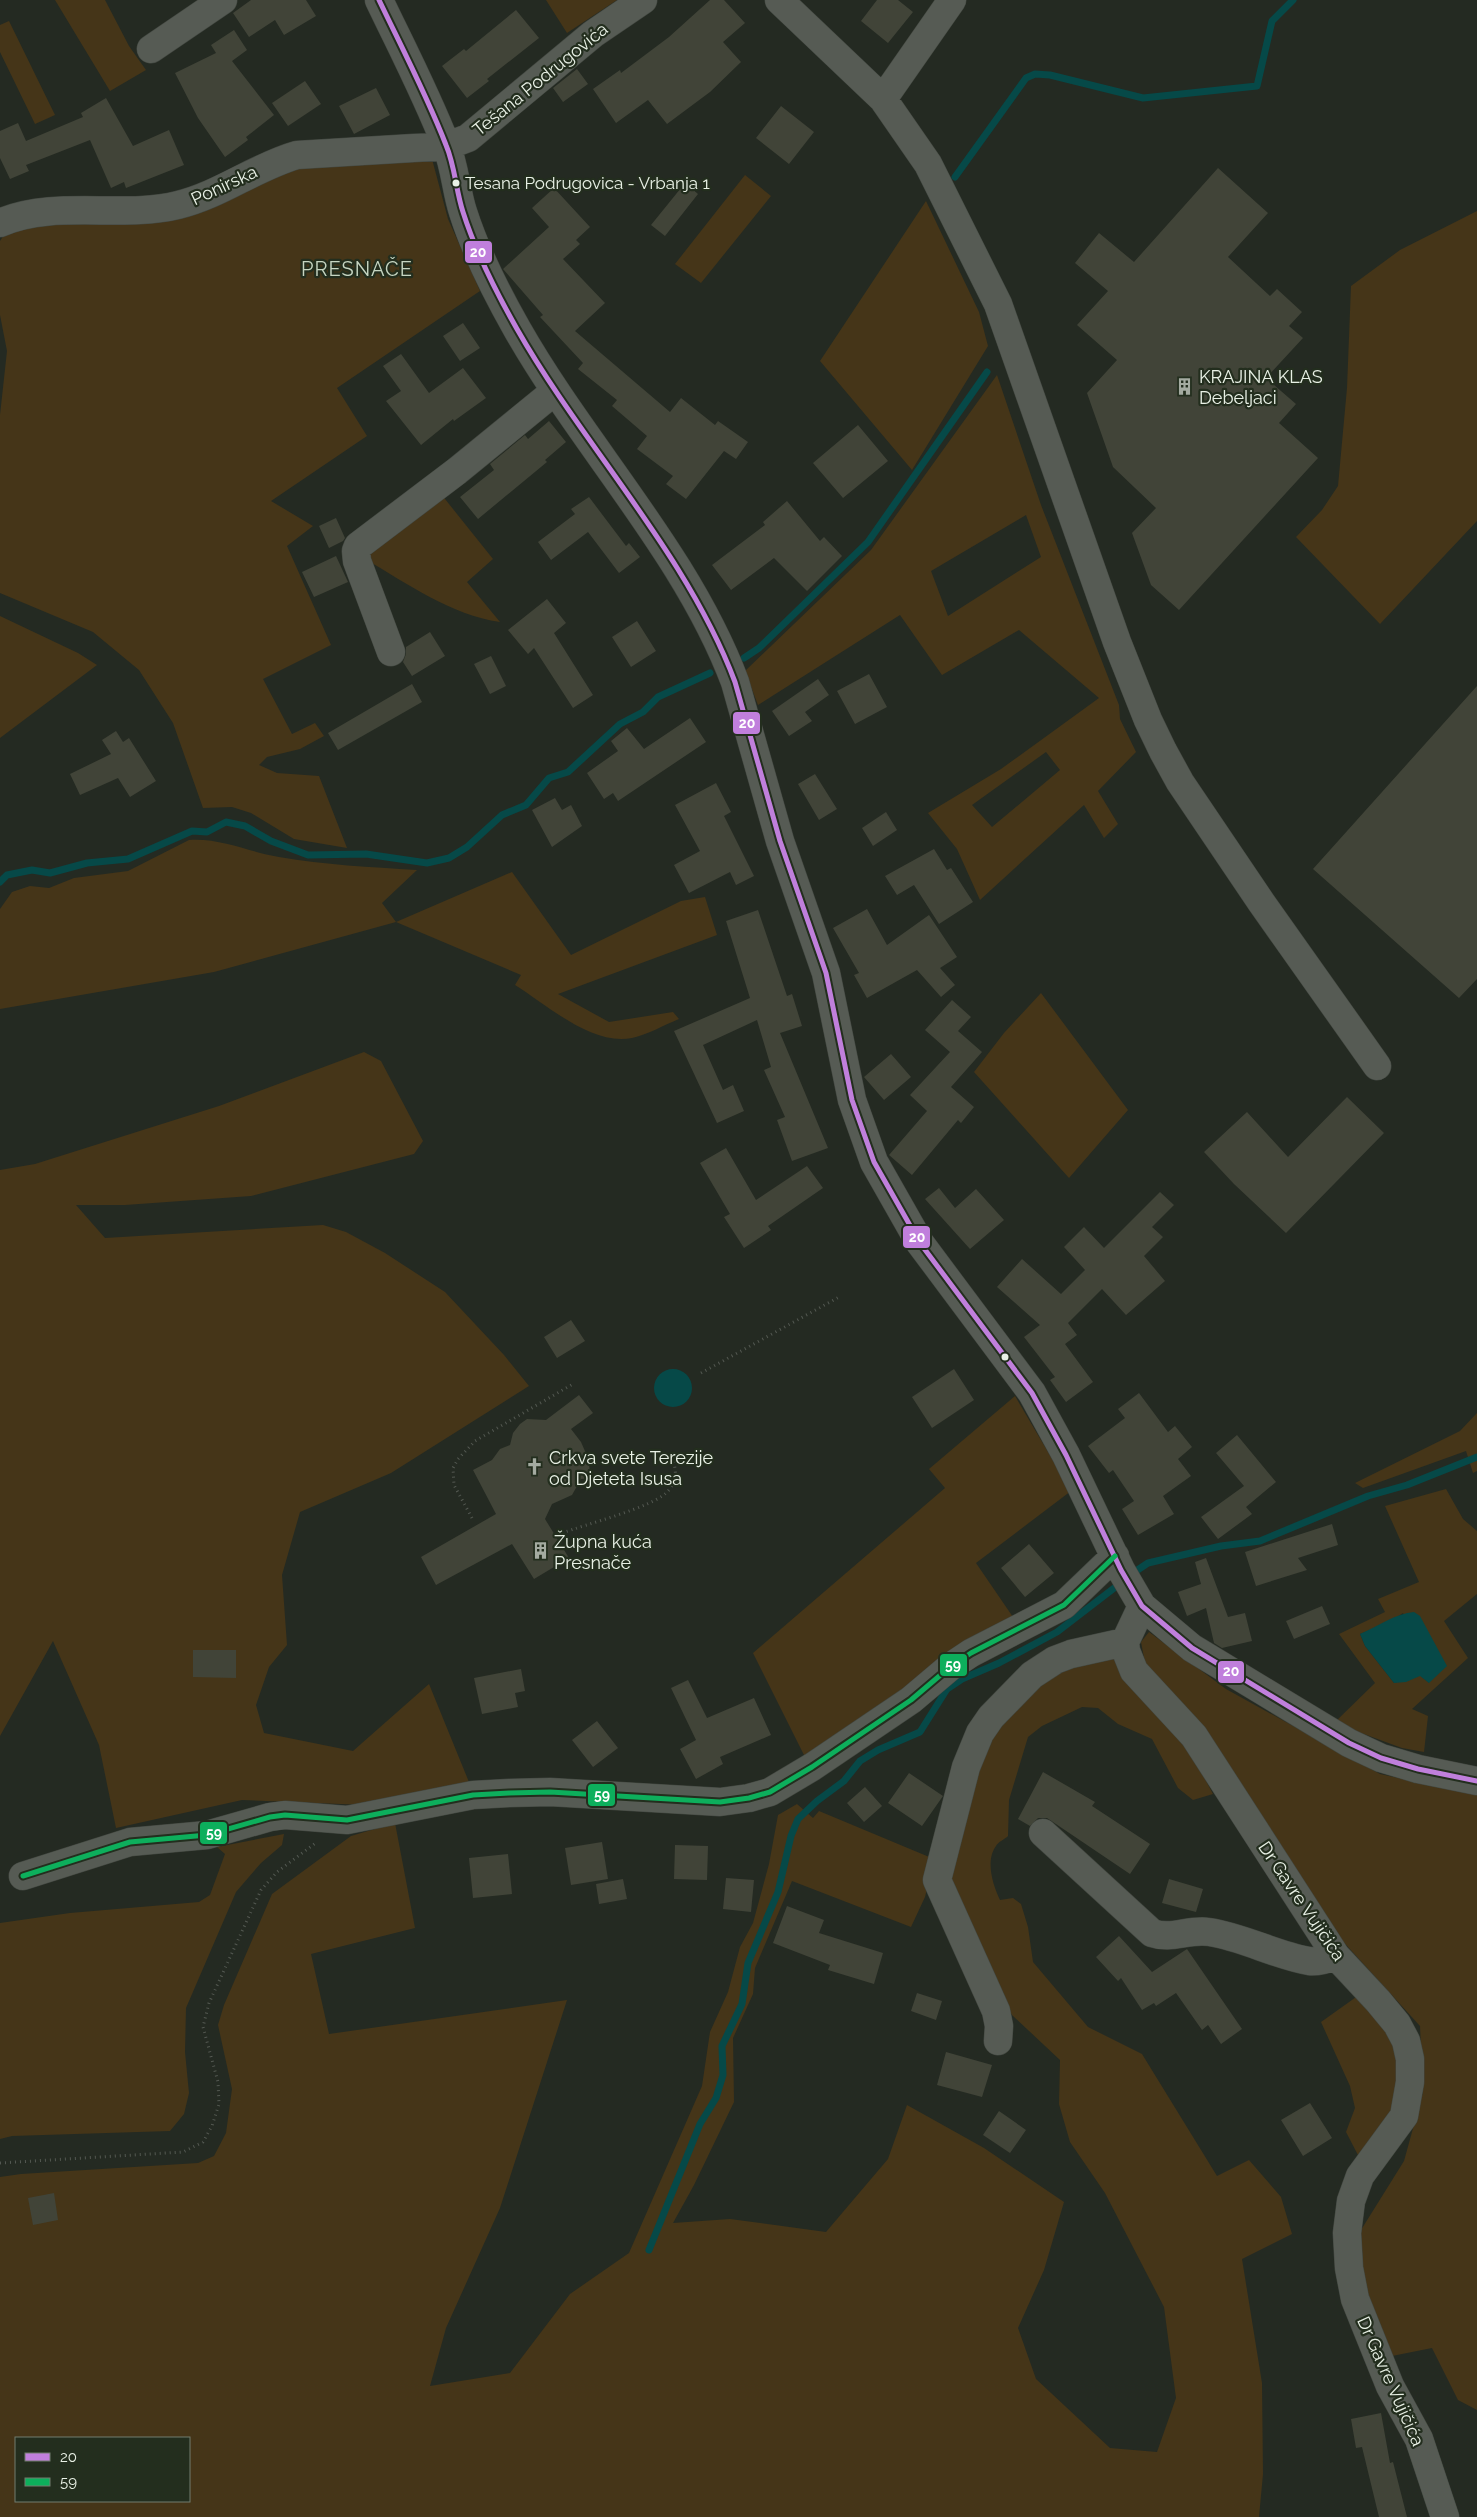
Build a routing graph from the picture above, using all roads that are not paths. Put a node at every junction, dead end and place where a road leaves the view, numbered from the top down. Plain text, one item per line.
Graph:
1 (223, 0) edge
2 (379, 0) edge
3 (643, 0) edge
4 (779, 0) edge
5 (952, 0) edge
6 (151, 49) dead end
7 (883, 100) junction
8 (447, 146) junction
9 (0, 222) edge
10 (555, 391) junction
11 (391, 652) dead end
12 (1377, 1066) dead end
13 (1128, 1581) junction
14 (1125, 1642) junction
15 (1477, 1781) edge
16 (1043, 1833) dead end
17 (23, 1876) dead end
18 (1336, 1956) junction
19 (998, 2041) dead end
20 (1445, 2517) edge

1 - 6 street
2 - 8 street
3 - 8 street, Tešana Podrugovića
4 - 7 street
5 - 7 street
7 - 12 street
8 - 9 street, Ponirska
8 - 10 street
10 - 11 street
10 - 13 street
13 - 14 street
13 - 15 street
13 - 17 street
14 - 18 street, Dr Gavre Vujičića
14 - 19 street
16 - 18 street
18 - 20 street, Dr Gavre Vujičića

